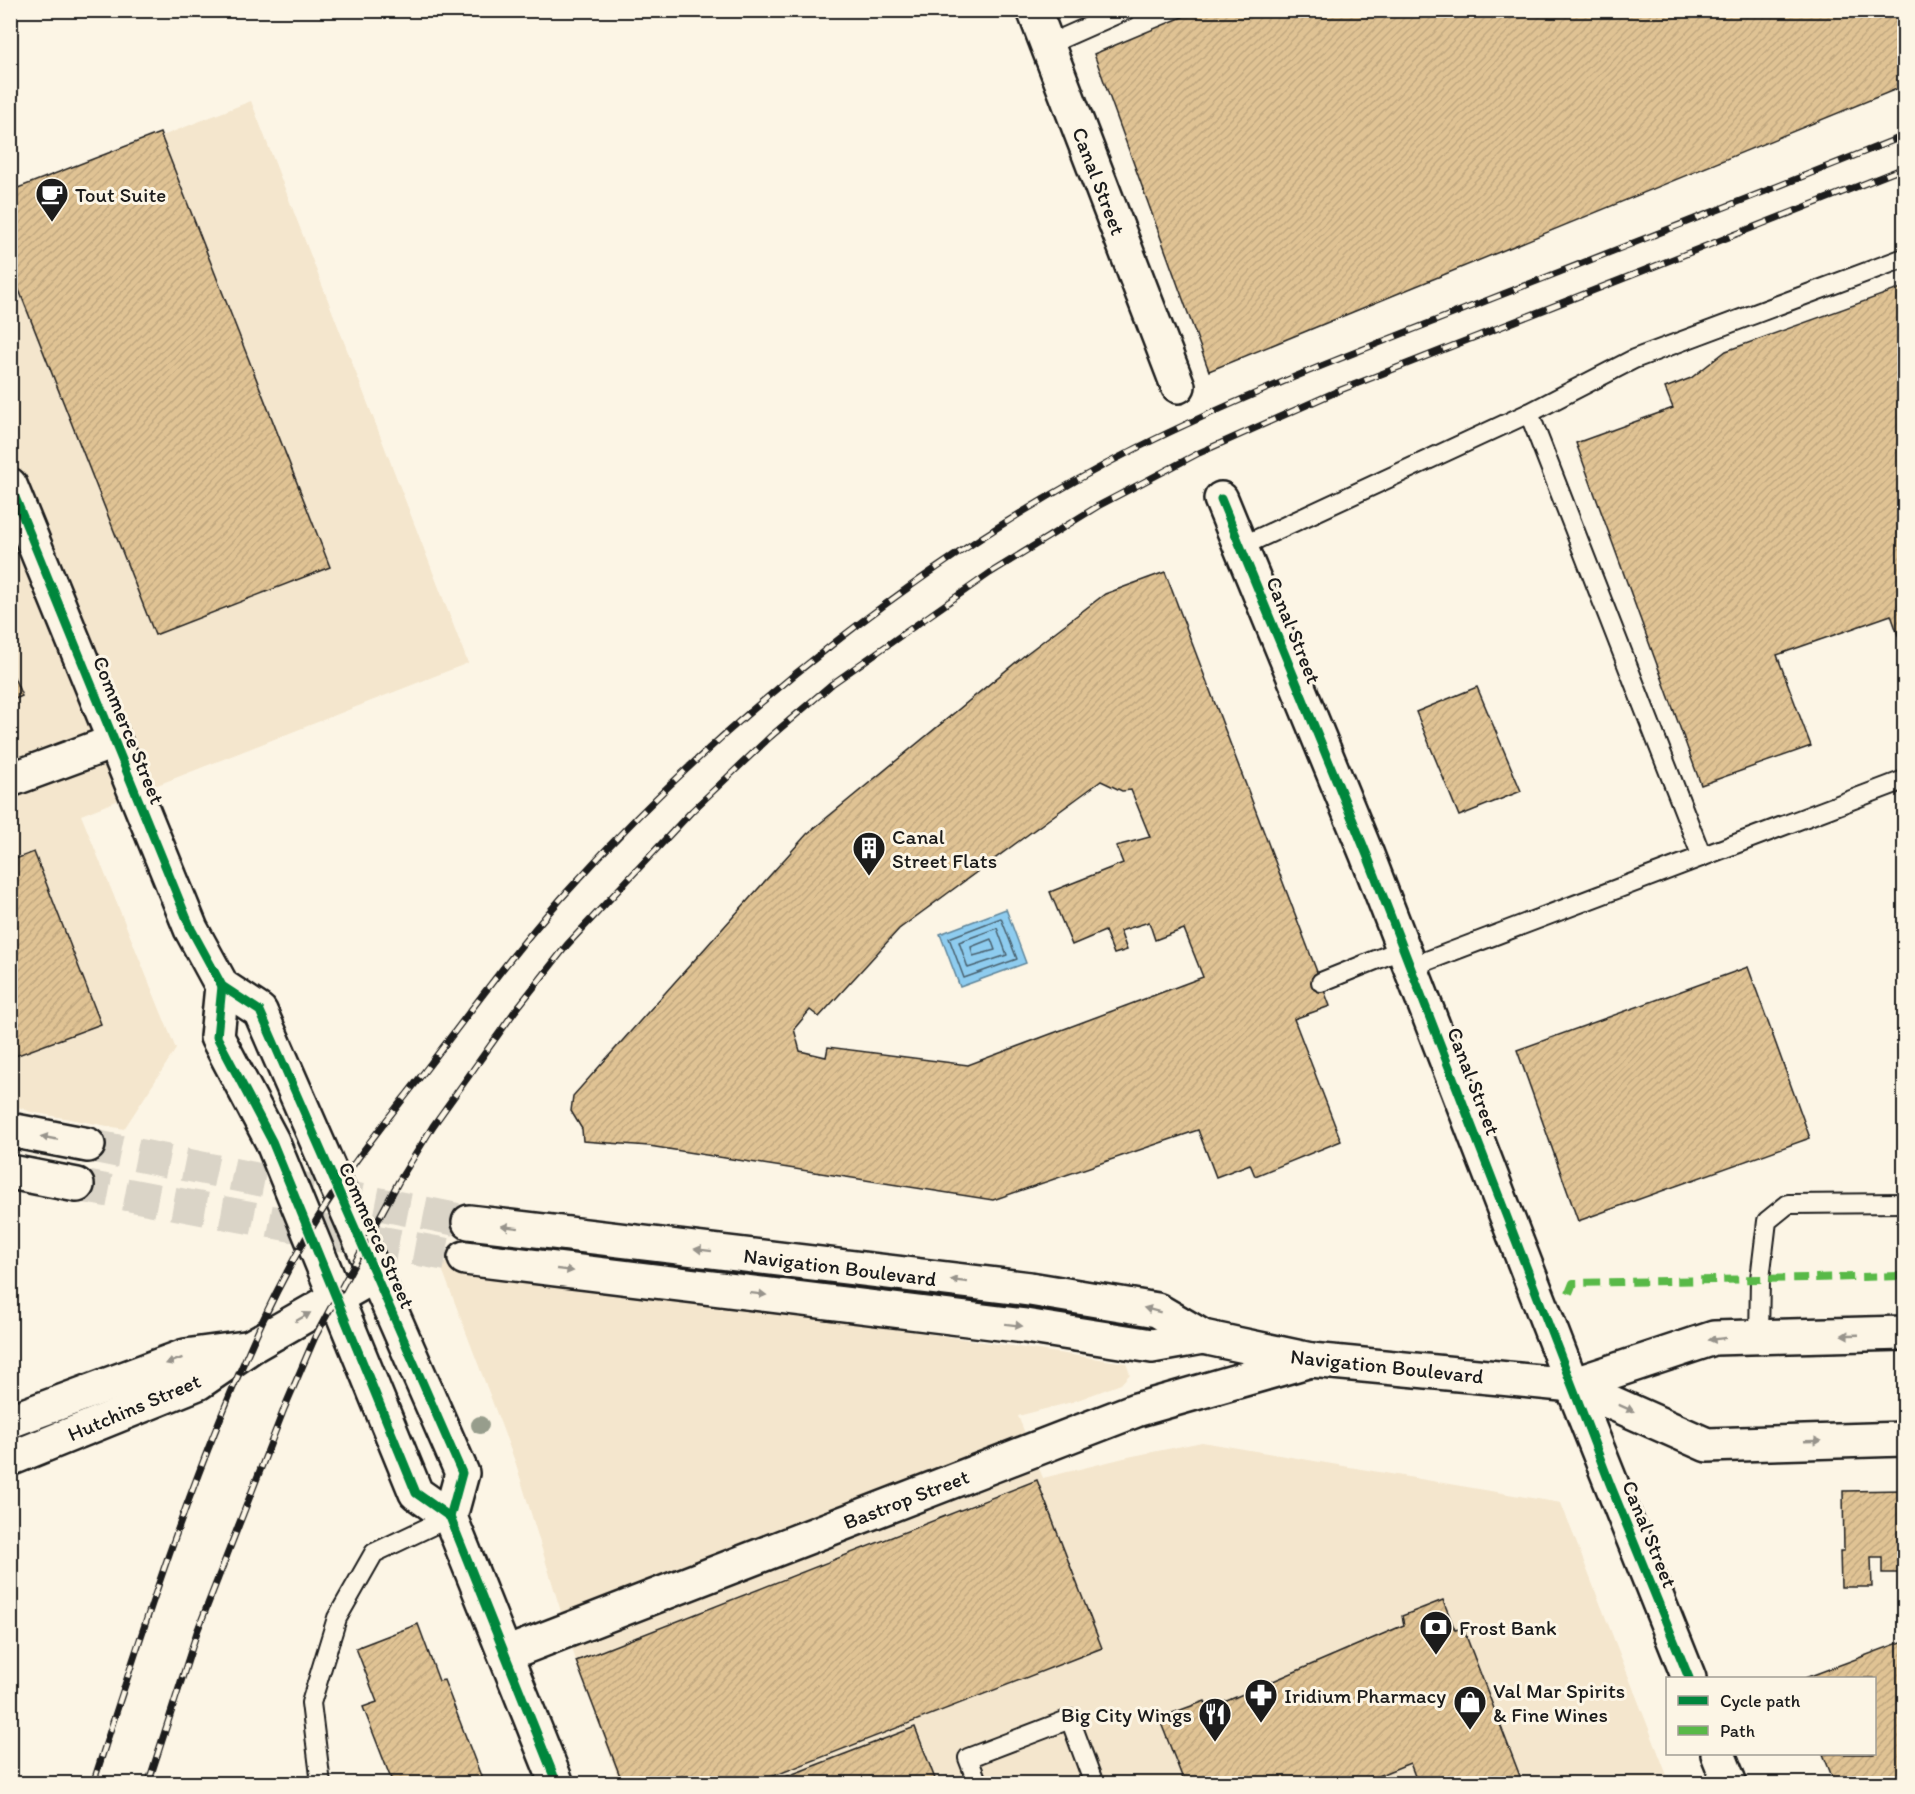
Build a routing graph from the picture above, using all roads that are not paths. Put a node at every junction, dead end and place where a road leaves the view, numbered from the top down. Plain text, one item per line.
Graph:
1 (1034, 10) edge
2 (1126, 10) edge
3 (1047, 45) junction
4 (1905, 258) edge
5 (1178, 386) dead end
6 (1529, 413) junction
7 (10, 485) edge
8 (1221, 499) dead end
9 (1240, 547) junction
10 (113, 742) junction
11 (10, 780) edge
12 (1905, 780) edge
13 (1702, 857) junction
14 (1407, 958) junction
15 (1321, 982) dead end
16 (222, 986) junction
17 (10, 1130) edge
18 (88, 1145) tunnel mouth
19 (10, 1172) edge
20 (77, 1185) tunnel mouth
21 (1905, 1203) edge
22 (469, 1222) tunnel mouth
23 (465, 1258) tunnel mouth
24 (376, 1275) junction
25 (335, 1298) junction
26 (1905, 1333) edge
27 (1203, 1337) junction
28 (1759, 1338) junction
29 (252, 1346) junction
30 (1311, 1360) junction
31 (1572, 1385) junction
32 (10, 1420) edge
33 (1905, 1438) edge
34 (10, 1459) edge
35 (450, 1517) junction
36 (506, 1654) junction
37 (1689, 1677) edge
38 (1718, 1755) edge
39 (321, 1784) edge
40 (557, 1784) edge
41 (978, 1784) edge
42 (1094, 1784) edge
43 (1730, 1784) edge

1 - 3 street, Canal Street
2 - 3 lane
3 - 5 street, Canal Street
4 - 6 lane
6 - 9 lane
6 - 13 lane
7 - 10 street, Commerce Street
8 - 9 street, Canal Street
9 - 14 street, Canal Street
10 - 11 street
10 - 16 street, Commerce Street
12 - 13 lane
13 - 14 lane
14 - 15 lane
14 - 31 street, Canal Street
16 - 24 street, Commerce Street
16 - 25 street
18 -> 17 street
19 - 20 street
21 - 28 lane
27 -> 22 street, Navigation Boulevard
23 -> 27 street, Navigation Boulevard
24 - 25 street, Hutchins Street
24 - 35 street, Commerce Street
29 -> 25 street, Hutchins Street
25 - 35 street
26 -> 28 street, Navigation Boulevard
27 - 30 street, Navigation Boulevard
28 -> 31 street, Navigation Boulevard
29 -> 32 street, Hutchins Street
29 - 34 street, Hutchins Street
30 - 31 street, Navigation Boulevard
30 - 36 street, Bastrop Street
31 -> 33 street, Navigation Boulevard
31 - 37 street, Canal Street
35 - 36 street
35 - 39 lane
36 - 40 street
38 - 43 street
41 - 42 lane

